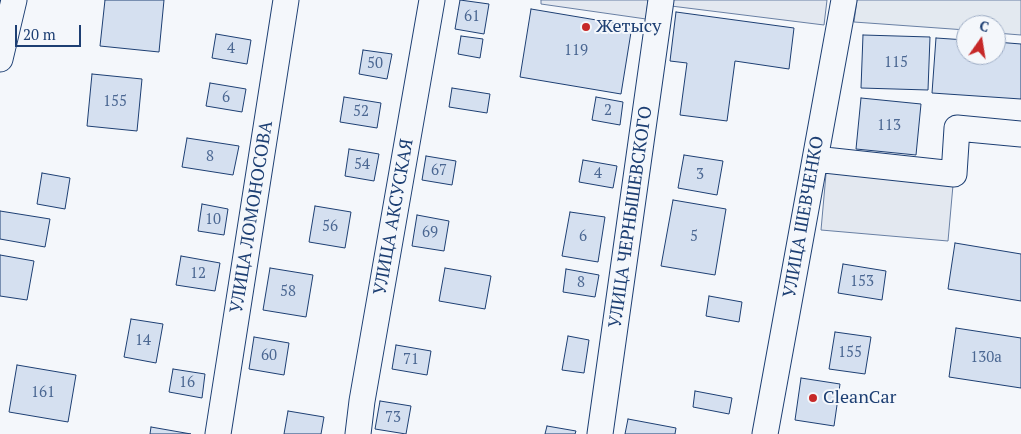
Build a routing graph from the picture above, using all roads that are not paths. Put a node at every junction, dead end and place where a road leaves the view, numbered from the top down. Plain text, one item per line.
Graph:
1 (14, 0) edge
2 (286, 0) edge
3 (432, 0) edge
4 (661, 0) edge
5 (844, 0) edge
6 (0, 59) edge
7 (1021, 134) edge
8 (815, 159) junction
9 (218, 434) edge
10 (358, 434) edge
11 (600, 434) edge
12 (765, 434) edge

1 - 6 street
2 - 9 street, УЛИЦА ЛОМОНОСОВА
3 - 10 street, УЛИЦА АКСУСКАЯ
4 - 11 street, УЛИЦА ЧЕРНЫШЕВСКОГО
5 - 8 street, УЛИЦА ШЕВЧЕНКО
7 - 8 street
8 - 12 street, УЛИЦА ШЕВЧЕНКО

